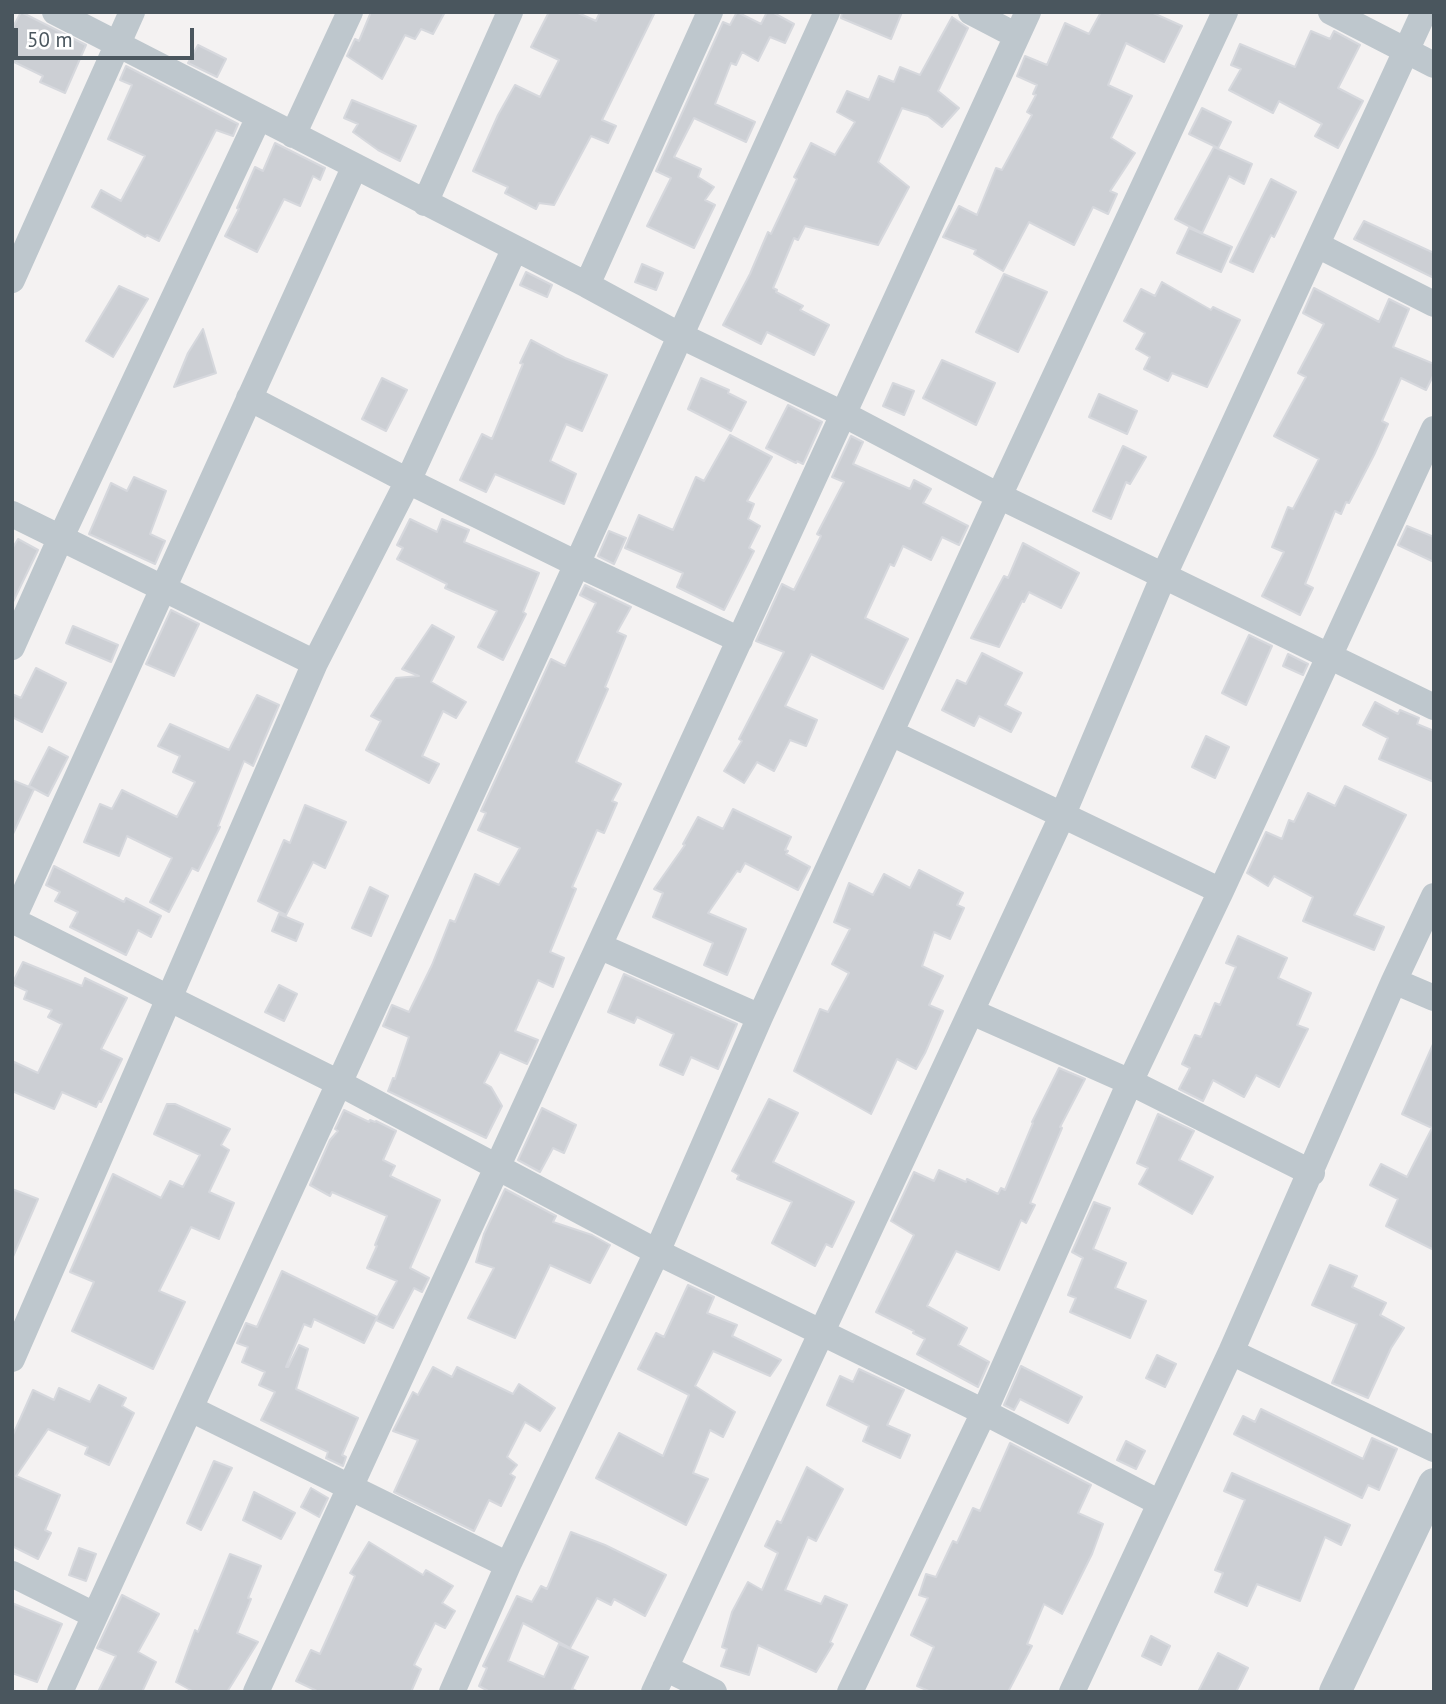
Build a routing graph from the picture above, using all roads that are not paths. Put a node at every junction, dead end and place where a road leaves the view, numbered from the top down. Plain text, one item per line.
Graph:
1 (55, 12) edge
2 (132, 12) edge
3 (350, 12) edge
4 (510, 12) edge
5 (710, 12) edge
6 (827, 12) edge
7 (971, 12) edge
8 (1225, 12) edge
9 (1331, 12) edge
10 (1424, 12) edge
11 (1023, 24) edge
12 (118, 43) junction
13 (1406, 51) junction
14 (1434, 65) edge
15 (259, 117) junction
16 (293, 135) junction
17 (355, 166) junction
18 (425, 203) junction
19 (1317, 245) junction
20 (515, 248) junction
21 (12, 280) edge
22 (587, 285) junction
23 (1434, 304) edge
24 (679, 335) junction
25 (249, 398) junction
26 (845, 415) junction
27 (1434, 429) edge
28 (408, 481) junction
29 (999, 496) junction
30 (12, 514) edge
31 (61, 537) junction
32 (578, 564) junction
33 (1164, 575) junction
34 (163, 588) junction
35 (740, 640) junction
36 (12, 647) edge
37 (1330, 656) junction
38 (315, 663) junction
39 (1434, 707) edge
40 (891, 733) junction
41 (1063, 814) junction
42 (1221, 891) junction
43 (1434, 896) edge
44 (12, 920) edge
45 (599, 946) junction
46 (1394, 981) junction
47 (169, 998) junction
48 (1434, 998) edge
49 (972, 1012) junction
50 (760, 1017) junction
51 (1130, 1082) junction
52 (339, 1083) junction
53 (497, 1169) junction
54 (1312, 1173) junction
55 (656, 1252) junction
56 (19, 1329) edge
57 (822, 1334) junction
58 (1231, 1352) junction
59 (12, 1359) edge
60 (191, 1409) junction
61 (984, 1412) junction
62 (1434, 1449) edge
63 (349, 1486) junction
64 (1160, 1503) junction
65 (1430, 1504) edge
66 (508, 1565) junction
67 (12, 1574) edge
68 (94, 1615) junction
69 (665, 1668) junction
70 (1082, 1688) edge
71 (60, 1692) edge
72 (256, 1692) edge
73 (452, 1692) edge
74 (654, 1692) edge
75 (714, 1692) edge
76 (850, 1692) edge
77 (1335, 1692) edge

1 - 12 street
2 - 12 street
3 - 16 street
4 - 18 street
5 - 22 street
6 - 24 street
7 - 11 street
8 - 29 street
9 - 13 street
10 - 13 street
11 - 26 street
12 - 15 street
12 - 21 street
13 - 14 street
13 - 19 street
15 - 16 street
15 - 31 street
16 - 17 street
17 - 18 street
17 - 25 street
18 - 20 street
19 - 23 street
19 - 33 street
20 - 22 street
20 - 28 street
22 - 24 street
24 - 26 street
24 - 32 street
25 - 28 street
25 - 34 street
26 - 29 street
26 - 35 street
27 - 37 street
28 - 32 street
28 - 38 street
29 - 33 street
29 - 40 street
30 - 31 street
31 - 34 street
31 - 36 street
32 - 35 street
32 - 52 street
33 - 37 street
33 - 41 street
34 - 38 street
34 - 44 street
35 - 45 street
37 - 39 street
37 - 42 street
38 - 47 street
40 - 41 street
40 - 50 street
41 - 42 street
41 - 49 street
42 - 51 street
43 - 46 street
44 - 47 street
45 - 50 street
45 - 53 street
46 - 48 street
46 - 54 street
47 - 52 street
47 - 56 street
49 - 51 street
49 - 57 street
50 - 55 street
51 - 54 street
51 - 61 street
52 - 53 street
52 - 60 street
53 - 55 street
53 - 63 street
54 - 58 street
55 - 57 street
55 - 66 street
56 - 59 street
57 - 61 street
57 - 69 street
58 - 62 street
58 - 64 street
60 - 63 street
60 - 68 street
61 - 64 street
61 - 76 street
63 - 66 street
63 - 72 street
64 - 70 street
65 - 77 street
66 - 73 street
67 - 68 street
68 - 71 street
69 - 74 street
69 - 75 street

